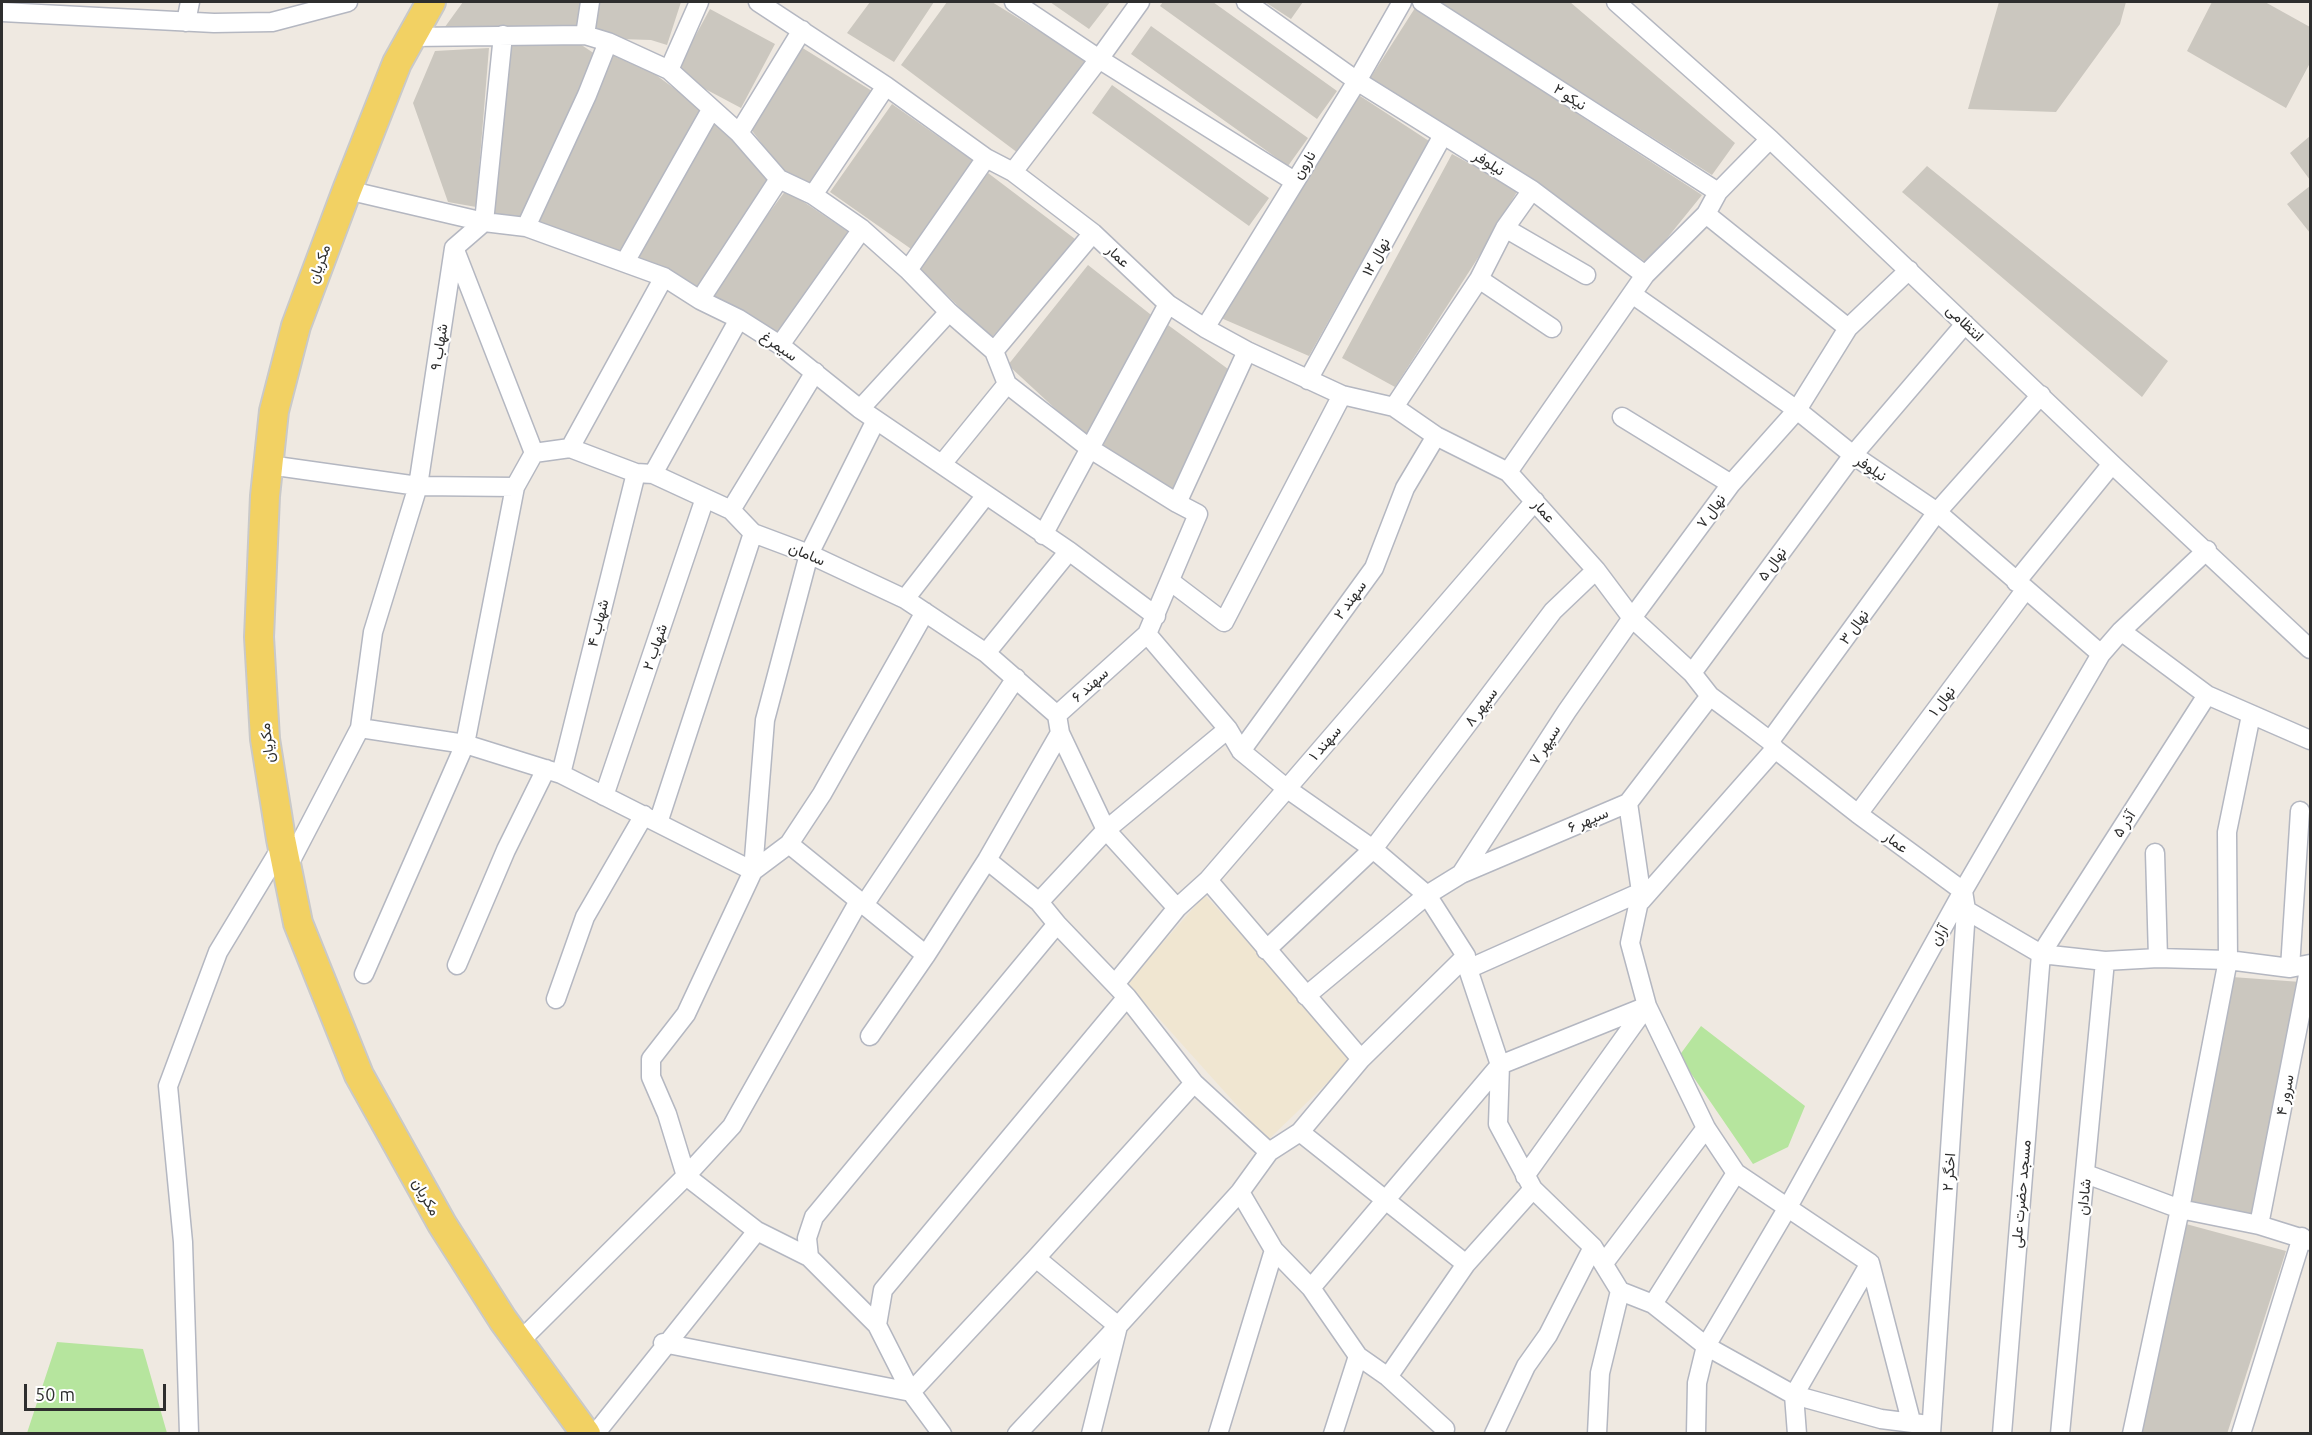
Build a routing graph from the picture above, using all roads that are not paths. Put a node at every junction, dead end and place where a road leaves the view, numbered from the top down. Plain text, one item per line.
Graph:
1 (190, 2) edge
2 (348, 2) edge
3 (590, 2) edge
4 (699, 2) edge
5 (759, 2) edge
6 (1014, 2) edge
7 (1140, 2) edge
8 (1246, 2) edge
9 (1402, 2) edge
10 (1422, 2) edge
11 (1616, 2) edge
12 (423, 4) edge
13 (76, 9) edge
14 (2, 12) edge
15 (186, 22) junction
16 (802, 30) junction
17 (503, 35) junction
18 (585, 35) junction
19 (411, 37) junction
20 (608, 42) junction
21 (1100, 59) junction
22 (669, 70) junction
23 (1357, 81) junction
24 (886, 86) junction
25 (711, 110) junction
26 (738, 133) junction
27 (1443, 135) junction
28 (1770, 139) junction
29 (986, 158) junction
30 (1013, 172) junction
31 (779, 179) junction
32 (1294, 181) junction
33 (347, 190) junction
34 (1532, 190) junction
35 (1718, 192) junction
36 (813, 195) junction
37 (1706, 214) junction
38 (484, 222) junction
39 (526, 226) junction
40 (1506, 228) junction
41 (862, 229) junction
42 (1093, 233) junction
43 (454, 248) junction
44 (625, 262) junction
45 (908, 270) junction
46 (1909, 270) junction
47 (1586, 275) dead end
48 (1645, 275) junction
49 (664, 277) junction
50 (1479, 279) junction
51 (1632, 294) junction
52 (700, 300) junction
53 (1168, 304) junction
54 (948, 312) junction
55 (740, 319) junction
56 (1965, 324) junction
57 (1205, 328) junction
58 (1552, 328) dead end
59 (1848, 328) junction
60 (780, 345) junction
61 (994, 351) junction
62 (1247, 351) junction
63 (815, 372) junction
64 (1308, 380) junction
65 (1007, 384) junction
66 (1342, 395) junction
67 (2041, 395) junction
68 (1394, 407) junction
69 (860, 409) junction
70 (1797, 410) junction
71 (1623, 417) dead end
72 (876, 420) junction
73 (1436, 436) junction
74 (570, 448) junction
75 (1089, 448) junction
76 (534, 453) junction
77 (1853, 455) junction
78 (2112, 464) junction
79 (269, 465) junction
80 (942, 465) junction
81 (1508, 472) junction
82 (644, 473) junction
83 (1731, 484) junction
84 (418, 486) junction
85 (514, 487) junction
86 (986, 495) junction
87 (705, 498) junction
88 (1535, 501) junction
89 (1178, 503) junction
90 (731, 510) junction
91 (1937, 512) junction
92 (753, 533) junction
93 (1043, 535) junction
94 (2207, 550) junction
95 (1069, 551) junction
96 (808, 554) junction
97 (1596, 570) junction
98 (1170, 581) junction
99 (2021, 586) junction
100 (905, 599) junction
101 (925, 612) junction
102 (1156, 616) junction
103 (1632, 618) junction
104 (2121, 632) junction
105 (1147, 634) junction
106 (2310, 649) edge
107 (986, 653) junction
108 (2101, 654) junction
109 (1692, 673) junction
110 (1016, 678) junction
111 (2207, 694) junction
112 (1710, 696) junction
113 (2257, 717) junction
114 (1058, 724) junction
115 (360, 728) junction
116 (1228, 729) junction
117 (2310, 740) edge
118 (465, 744) junction
119 (1773, 745) junction
120 (1241, 751) junction
121 (553, 771) junction
122 (1286, 788) junction
123 (604, 796) junction
124 (1628, 803) junction
125 (2300, 811) dead end
126 (1858, 814) junction
127 (651, 819) junction
128 (1106, 830) junction
129 (789, 844) junction
130 (1373, 849) junction
131 (2155, 853) dead end
132 (285, 857) junction
133 (987, 860) junction
134 (753, 871) junction
135 (1461, 874) junction
136 (1208, 880) junction
137 (1963, 891) junction
138 (1427, 895) junction
139 (1641, 896) junction
140 (1039, 902) junction
141 (861, 903) junction
142 (1177, 908) junction
143 (1966, 910) junction
144 (1057, 924) junction
145 (1266, 950) junction
146 (2041, 954) junction
147 (926, 955) junction
148 (2158, 958) junction
149 (2228, 960) junction
150 (2106, 961) junction
151 (1467, 962) junction
152 (457, 965) dead end
153 (2310, 965) edge
154 (2290, 968) junction
155 (364, 974) dead end
156 (1121, 991) junction
157 (1306, 996) junction
158 (556, 999) dead end
159 (1647, 1006) junction
160 (870, 1036) dead end
161 (1361, 1059) junction
162 (1500, 1065) junction
163 (1194, 1083) junction
164 (1706, 1128) junction
165 (1300, 1132) junction
166 (1269, 1152) junction
167 (1736, 1173) junction
168 (2086, 1174) junction
169 (686, 1176) junction
170 (1529, 1183) junction
171 (1240, 1192) junction
172 (1386, 1201) junction
173 (1788, 1207) junction
174 (2180, 1209) junction
175 (2259, 1225) junction
176 (757, 1231) junction
177 (2306, 1239) edge
178 (1593, 1247) junction
179 (1274, 1250) junction
180 (809, 1257) junction
181 (1036, 1258) junction
182 (1604, 1263) junction
183 (1870, 1263) junction
184 (1466, 1264) junction
185 (1311, 1288) junction
186 (1620, 1291) junction
187 (1653, 1304) junction
188 (877, 1325) junction
189 (1118, 1326) junction
190 (519, 1342) junction
191 (665, 1343) junction
192 (1706, 1346) junction
193 (1358, 1356) junction
194 (1388, 1377) junction
195 (911, 1392) junction
196 (1794, 1395) junction
197 (1911, 1421) junction
198 (1931, 1430) edge
199 (189, 1434) edge
200 (586, 1434) edge
201 (595, 1434) edge
202 (942, 1434) edge
203 (1017, 1434) edge
204 (1091, 1434) edge
205 (1218, 1434) edge
206 (1333, 1434) edge
207 (1444, 1434) edge
208 (1494, 1434) edge
209 (1597, 1434) edge
210 (1696, 1434) edge
211 (1797, 1434) edge
212 (2002, 1434) edge
213 (2060, 1434) edge
214 (2132, 1434) edge
215 (2241, 1434) edge

1 - 15 street
2 - 15 street
3 - 18 street
4 - 22 street
5 - 16 street, عمار
6 - 21 street
7 - 21 street
8 - 23 street, نیلوفر
9 - 23 street, نارون
10 - 35 street, نیکو ۲
11 - 28 street, انتظامی
12 - 19 main road, مکریان
13 - 14 street
13 - 15 street
16 - 24 street, عمار
16 - 26 street
17 - 18 street
17 - 19 street
17 - 38 street
18 - 20 street
19 - 33 main road, مکریان
20 - 22 street
20 - 39 street
21 - 30 street
21 - 32 street
22 - 25 street
23 - 27 street, نیلوفر
23 - 32 street, نارون
24 - 29 street, عمار
24 - 36 street
25 - 26 street
25 - 44 street
26 - 31 street
27 - 34 street, نیلوفر
27 - 64 street, نهال ۱۲
28 - 35 street
28 - 46 street, انتظامی
29 - 30 street, عمار
29 - 45 street
30 - 42 street, عمار
31 - 36 street
31 - 52 street
32 - 57 street, نارون
33 - 38 street, سیمرغ
33 - 79 main road, مکریان
34 - 40 street
34 - 48 street, نیلوفر
35 - 37 street
36 - 41 street
37 - 48 street
37 - 59 street
38 - 39 street, سیمرغ
38 - 43 street
39 - 44 street, سیمرغ
40 - 47 street
40 - 50 street
41 - 45 street
41 - 60 street
42 - 53 street, عمار
42 - 61 street
43 - 76 street
43 - 84 street, شهاب ۹
44 - 49 street, سیمرغ
45 - 54 street
46 - 56 street, انتظامی
46 - 59 street, نهال ۷
48 - 51 street
49 - 52 street, سیمرغ
49 - 74 street
50 - 58 street
50 - 68 street
51 - 70 street, نیلوفر
51 - 81 street
52 - 55 street, سیمرغ
53 - 57 street, عمار
53 - 75 street
54 - 61 street
54 - 69 street
55 - 60 street, سیمرغ
55 - 82 street, شهاب ۴
56 - 67 street, انتظامی
56 - 77 street, نهال ۵
57 - 62 street, عمار
59 - 70 street, نهال ۷
60 - 63 street, سیمرغ
61 - 65 street
62 - 64 street, عمار
62 - 89 street
63 - 69 street, سیمرغ
63 - 90 street
64 - 66 street, عمار
65 - 75 street
65 - 80 street
66 - 68 street, عمار
66 - 98 street
67 - 78 street, انتظامی
67 - 91 street, نهال ۳
68 - 73 street, عمار
69 - 72 street, سیمرغ
70 - 77 street, نیلوفر
70 - 83 street, نهال ۷
71 - 83 street
72 - 80 street, سیمرغ
72 - 96 street
73 - 81 street, عمار
73 - 120 street, سهند ۲
74 - 76 street, سامان
74 - 82 street, سامان
75 - 89 street
75 - 93 street
76 - 85 street
77 - 91 street, نیلوفر
77 - 109 street, نهال ۵
78 - 94 street, انتظامی
78 - 99 street, نهال ۱
79 - 84 street
79 - 132 main road, مکریان
80 - 86 street, سیمرغ
81 - 88 street, عمار
82 - 87 street, سامان
82 - 121 street, شهاب ۴
83 - 103 street, نهال ۷
84 - 85 street
84 - 115 street, شهاب ۹
85 - 118 street
86 - 93 street, سیمرغ
86 - 100 street
87 - 90 street, سامان
87 - 123 street, شهاب ۲
88 - 97 street, عمار
88 - 122 street, سهند ۱
89 - 98 street, سهند ۶
90 - 92 street, سامان
91 - 99 street, نیلوفر
91 - 119 street, نهال ۳
92 - 96 street, سامان
92 - 127 street
93 - 95 street, سیمرغ
94 - 104 street, آران
94 - 106 street, انتظامی
95 - 102 street, سیمرغ
95 - 107 street
96 - 100 street, سامان
96 - 134 street
97 - 103 street, عمار
97 - 130 street, سپهر ۸
98 - 102 street, سهند ۶
99 - 108 street, نیلوفر
99 - 126 street, نهال ۱
100 - 101 street, سامان
101 - 107 street, سامان
101 - 129 street
102 - 105 street, سهند ۶
103 - 109 street, عمار
103 - 135 street, سپهر ۷
104 - 108 street, آران
104 - 111 street
105 - 114 street, سهند ۶
105 - 116 street
107 - 110 street, سامان
108 - 137 street, آران
109 - 112 street, عمار
110 - 114 street, سامان
110 - 141 street
111 - 113 street
111 - 146 street, آذر ۵
112 - 119 street, عمار
112 - 124 street, سپهر ۶
113 - 117 street
113 - 149 street
114 - 128 street
114 - 133 street, سهند ۶
115 - 118 street
115 - 132 street, شهاب ۹
116 - 120 street
116 - 128 street
118 - 121 street
118 - 155 street
119 - 126 street, عمار
119 - 139 street, نهال ۳
120 - 122 street
121 - 123 street
121 - 152 street, شهاب ۴
122 - 130 street
122 - 136 street, سهند ۱
123 - 127 street
124 - 135 street, سپهر ۶
124 - 139 street
125 - 154 street
126 - 137 street, عمار
127 - 134 street
127 - 158 street
128 - 140 street
128 - 142 street
129 - 134 street
129 - 141 street
130 - 138 street
130 - 145 street, سپهر ۸
131 - 148 street
132 - 190 main road, مکریان
132 - 199 street, شهاب ۹
133 - 140 street
133 - 147 street, سهند ۶
134 - 169 street
135 - 138 street, سپهر ۶
136 - 142 street, سهند ۱
136 - 145 street
137 - 143 street
137 - 173 street, آران
138 - 151 street
138 - 157 street, سپهر ۶
139 - 151 street
139 - 159 street
140 - 144 street
141 - 147 street
141 - 169 street
142 - 156 street, سهند ۱
143 - 146 street
143 - 198 street, اخگر ۲
144 - 156 street
144 - 180 street
145 - 157 street
146 - 150 street
146 - 212 street, مسجد حضرت علی
147 - 160 street, سهند ۶
148 - 149 street
148 - 150 street
149 - 154 street
149 - 174 street
150 - 168 street, شادان
151 - 161 street
151 - 162 street
153 - 154 street
153 - 175 street, سرور ۴
156 - 163 street
156 - 188 street, سهند ۱
157 - 161 street
159 - 162 street
159 - 164 street
159 - 170 street
161 - 165 street
162 - 170 street
162 - 172 street
163 - 166 street
163 - 181 street
164 - 167 street
164 - 182 street
165 - 166 street
165 - 172 street
166 - 171 street
167 - 173 street
167 - 187 street
168 - 174 street
168 - 213 street, شادان
169 - 176 street
169 - 190 street
170 - 178 street
170 - 184 street
171 - 179 street
171 - 189 street
172 - 184 street
172 - 185 street
173 - 183 street
173 - 192 street, آران
174 - 175 street
174 - 214 street
175 - 177 street
176 - 180 street
176 - 191 street
177 - 215 street
178 - 182 street
178 - 208 street
179 - 185 street
179 - 205 street
180 - 188 street
181 - 189 street
181 - 195 street
182 - 186 street
183 - 196 street
183 - 197 street
184 - 194 street
185 - 193 street
186 - 187 street
186 - 209 street
187 - 192 street
188 - 195 street
189 - 203 street
189 - 204 street
190 - 200 main road, مکریان
191 - 195 street
191 - 201 street
192 - 196 street
192 - 210 street, آران
193 - 194 street
193 - 206 street
194 - 207 street
195 - 202 street
196 - 197 street
196 - 211 street
197 - 198 street

